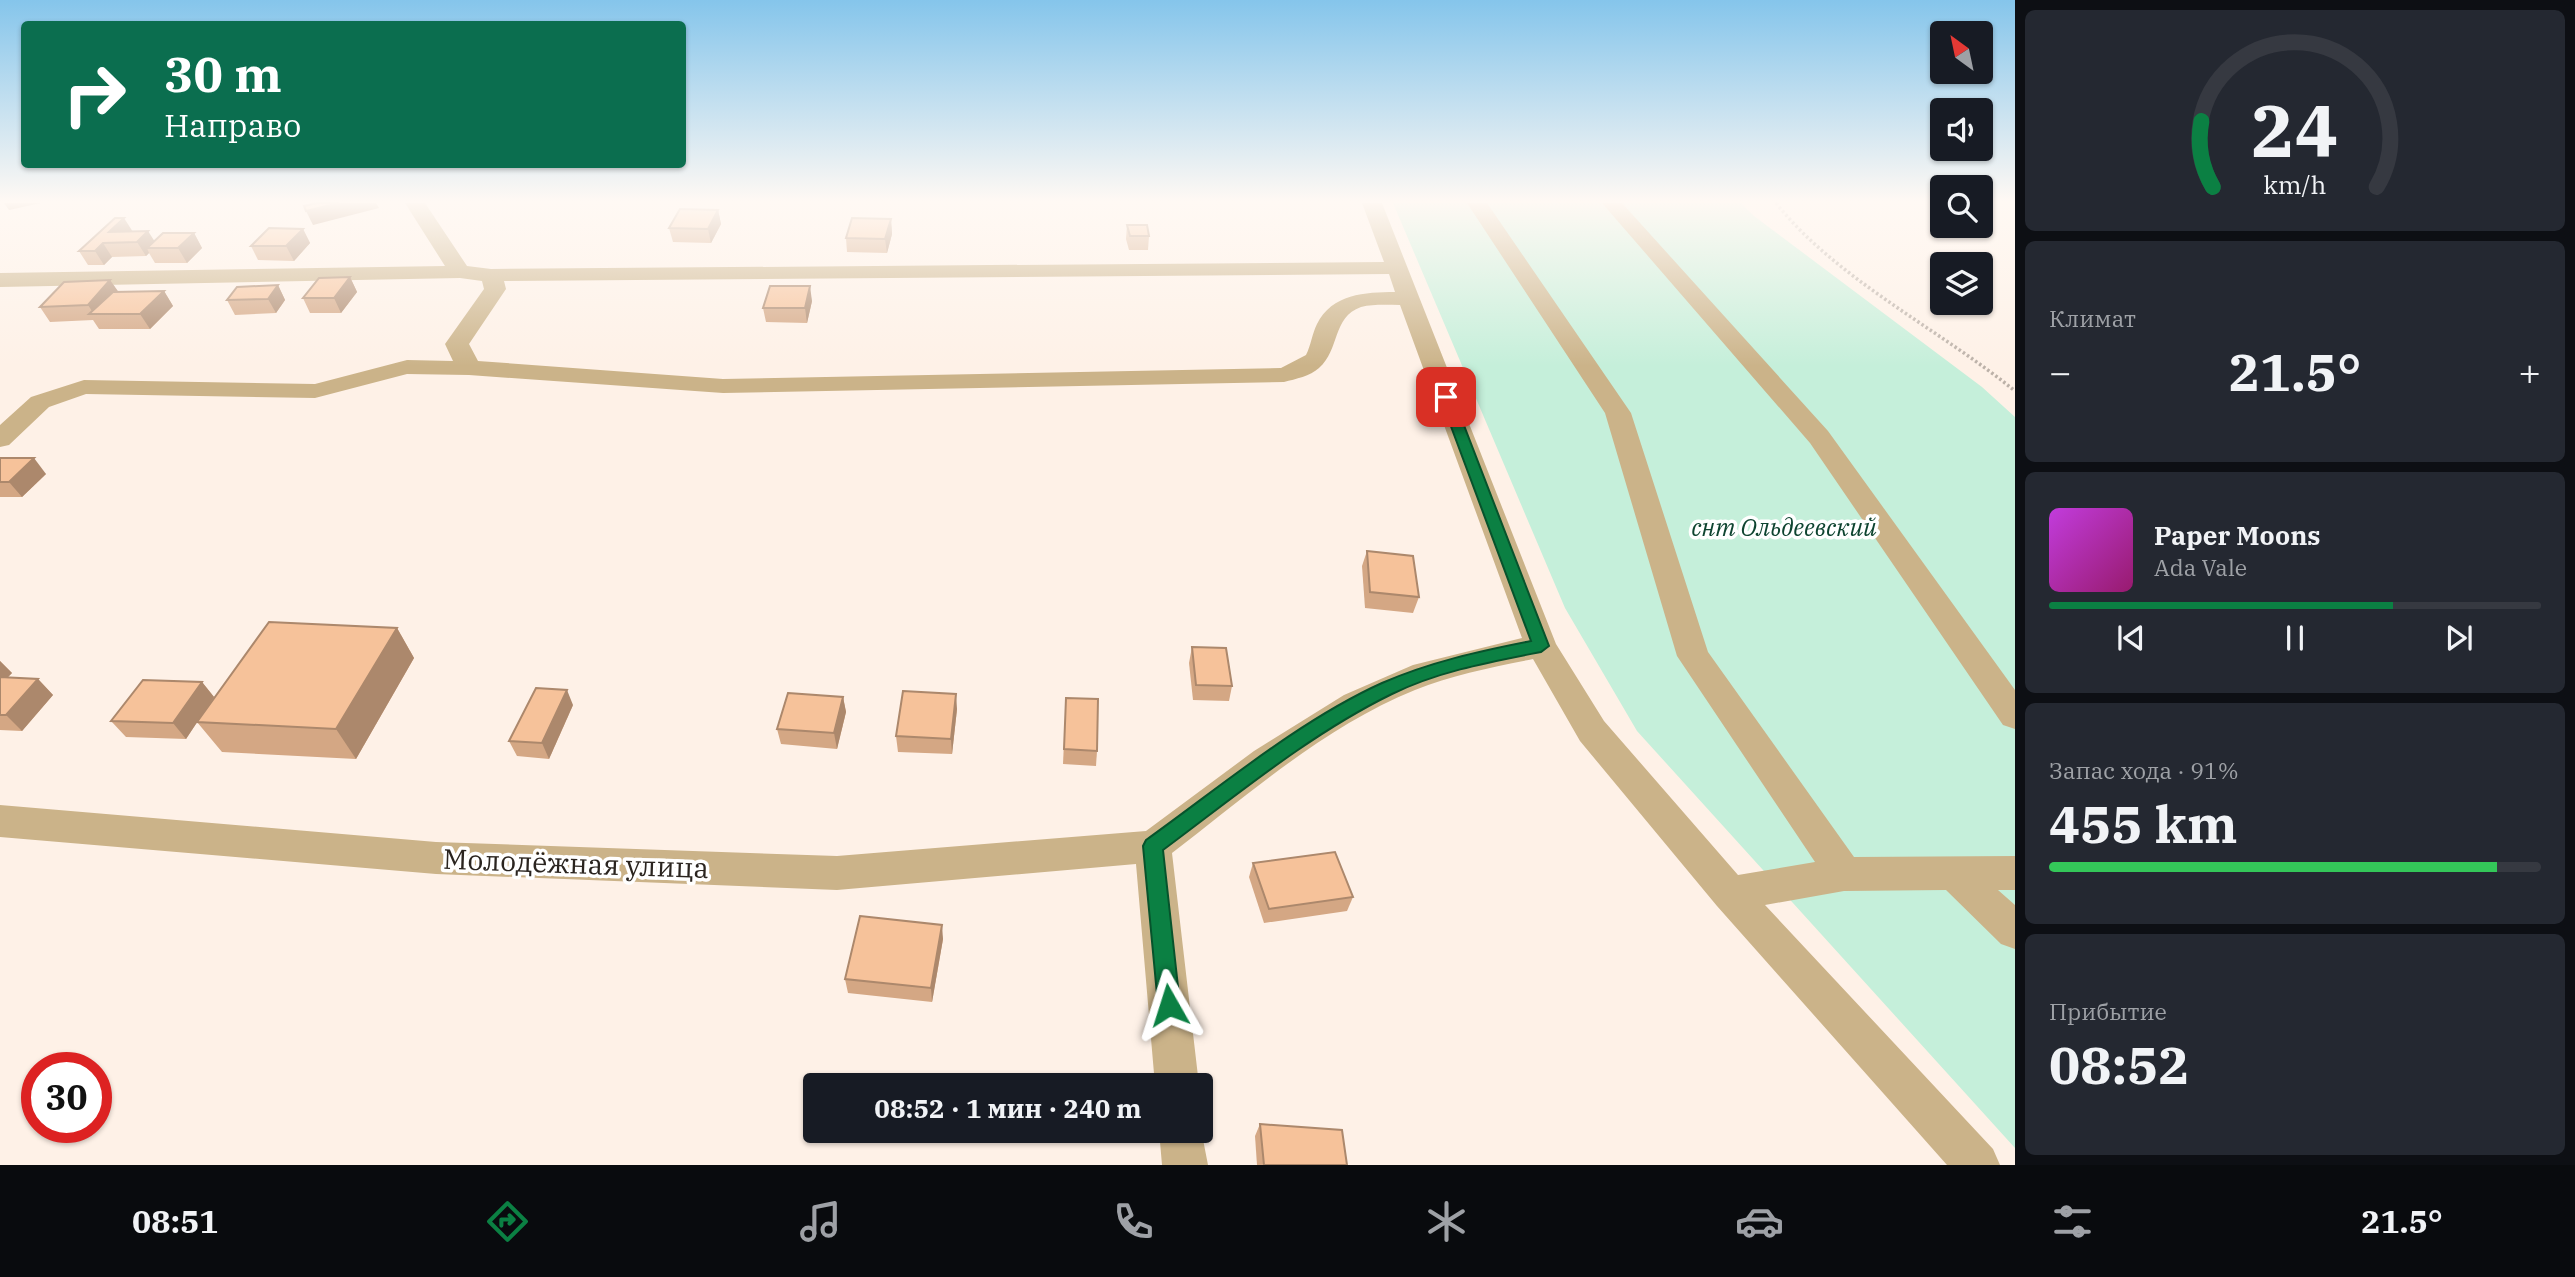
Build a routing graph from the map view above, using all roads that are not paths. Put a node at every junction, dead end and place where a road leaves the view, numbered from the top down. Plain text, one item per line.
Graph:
1 (450, 257) edge
2 (1394, 257) edge
3 (1514, 257) edge
4 (1660, 257) edge
5 (460, 272) junction
6 (492, 275) junction
7 (0, 280) edge
8 (1404, 283) junction
9 (469, 368) junction
10 (0, 439) edge
11 (1541, 646) junction
12 (2015, 716) edge
13 (0, 821) edge
14 (1153, 846) junction
15 (1953, 872) junction
16 (2015, 873) edge
17 (1844, 874) junction
18 (1730, 894) junction
19 (2015, 931) edge
20 (1176, 1073) edge
21 (1182, 1143) edge
22 (1185, 1165) edge
23 (1977, 1165) edge

1 - 5 street
2 - 8 street
3 - 17 street
4 - 12 street
5 - 6 street
5 - 7 street
6 - 8 street
6 - 9 street
8 - 9 street
8 - 11 street
9 - 10 street
11 - 14 street
11 - 18 street
13 - 14 street, Молодёжная улица
14 - 20 street
15 - 16 street
15 - 17 street
15 - 19 street
17 - 18 street
18 - 23 street
21 - 22 street

